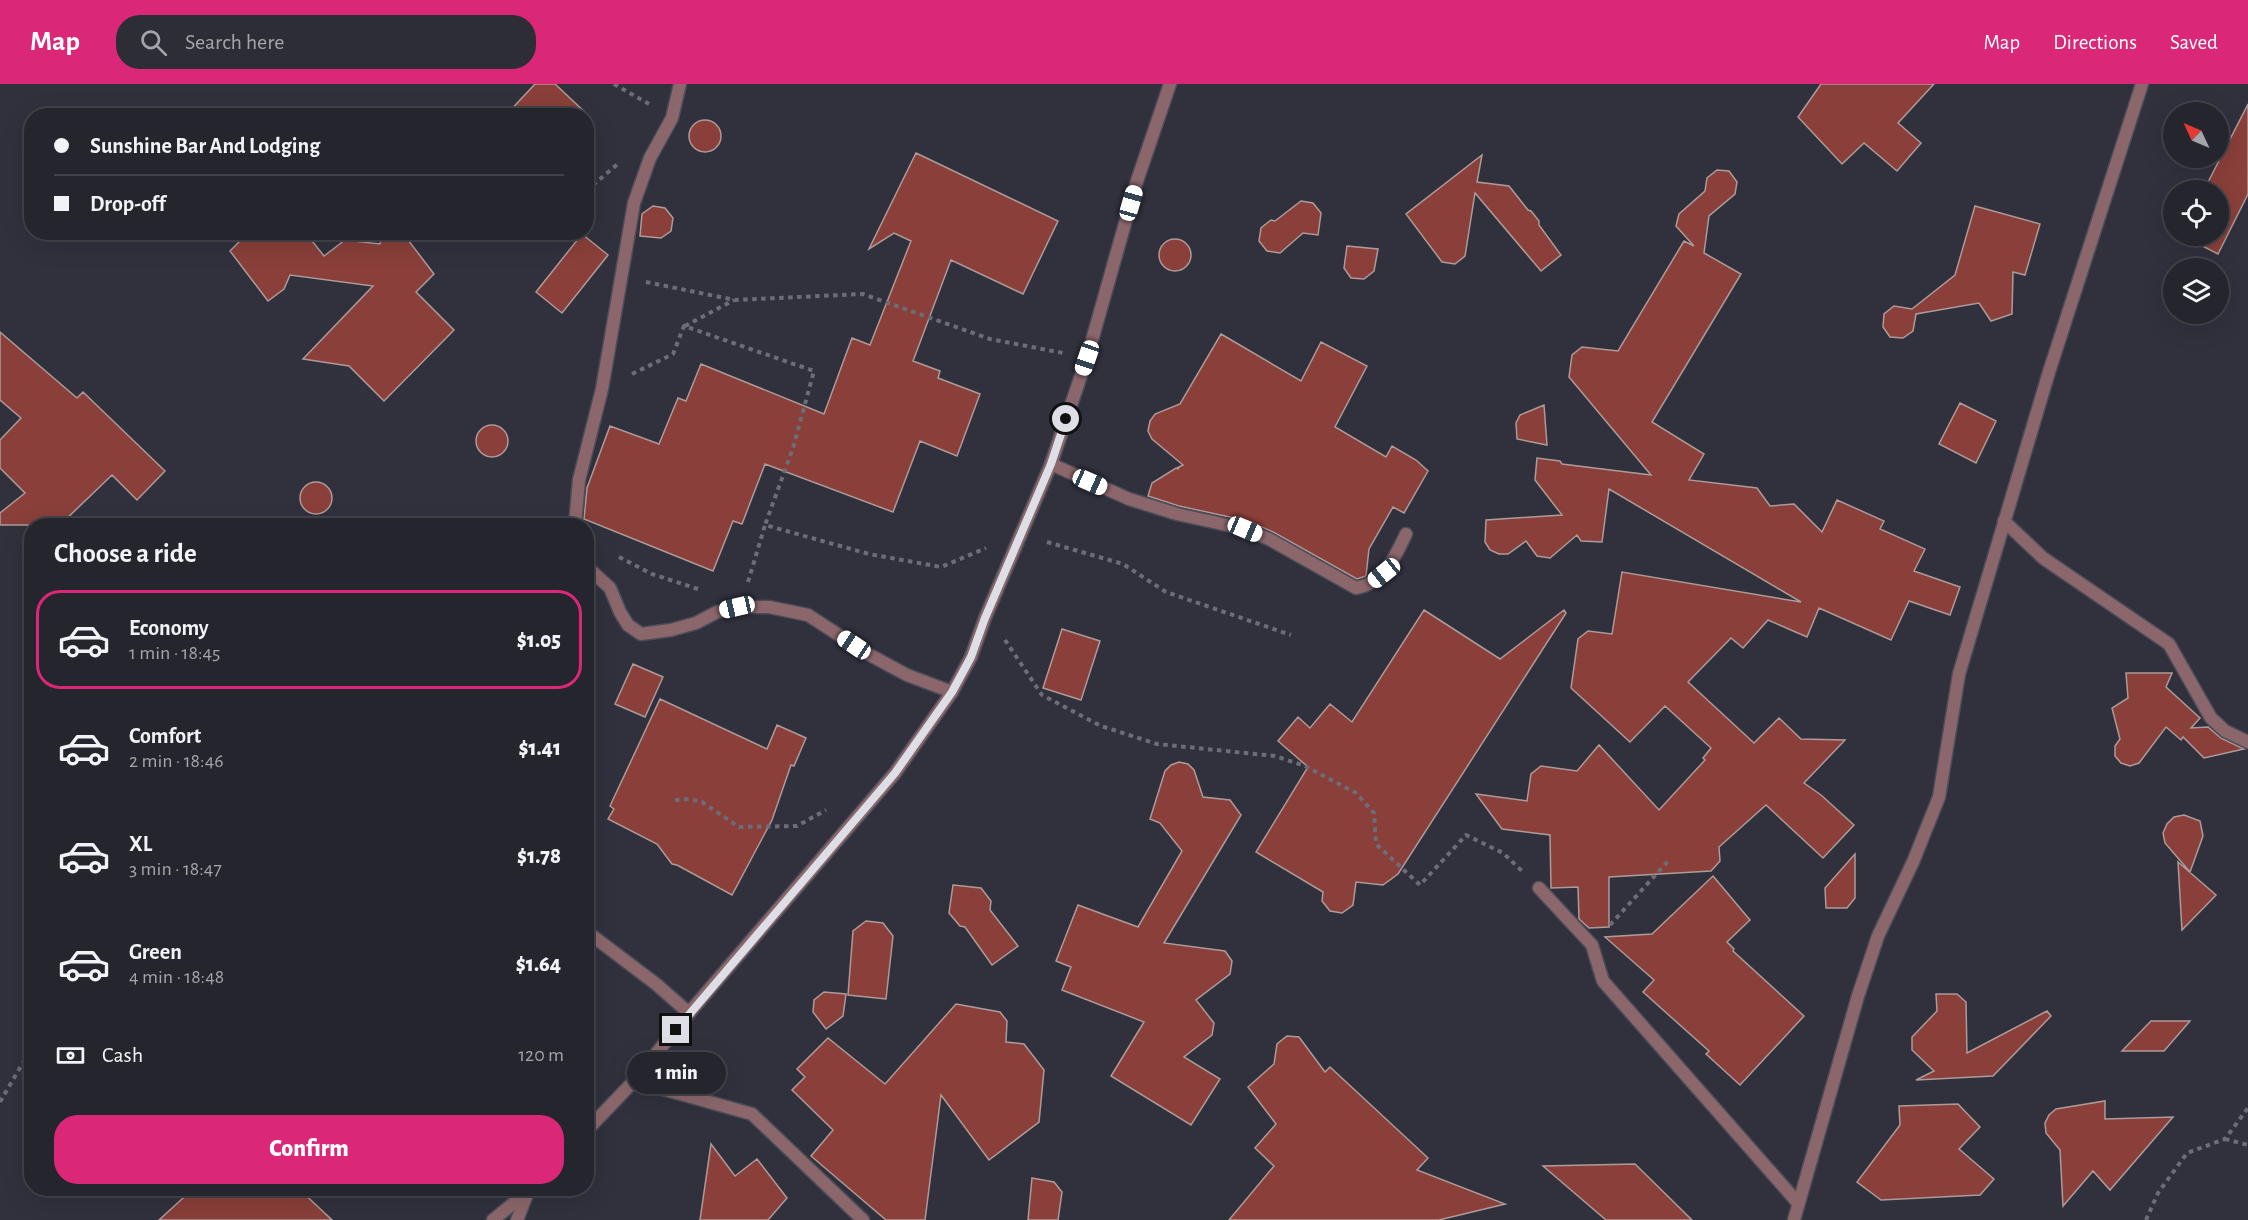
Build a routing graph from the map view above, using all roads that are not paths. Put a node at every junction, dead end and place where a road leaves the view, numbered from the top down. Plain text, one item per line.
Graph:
1 (680, 84) edge
2 (1170, 84) edge
3 (2142, 84) edge
4 (1051, 464) junction
5 (576, 518) edge
6 (2004, 521) junction
7 (1406, 534) dead end
8 (594, 573) edge
9 (952, 692) junction
10 (2248, 742) edge
11 (1539, 888) road end
12 (594, 937) edge
13 (689, 1013) junction
14 (634, 1081) junction
15 (594, 1123) edge
16 (523, 1196) edge
17 (527, 1196) edge
18 (1798, 1203) junction
19 (493, 1220) edge
20 (517, 1220) edge
21 (863, 1220) edge
22 (1794, 1220) edge

1 - 5 street
2 - 4 street
3 - 6 street
4 - 7 street
4 - 9 street
6 - 10 street
6 - 18 street
8 - 9 street
9 - 13 street
11 - 18 street
12 - 13 street
13 - 14 street
14 - 15 street
14 - 21 street
16 - 19 street
17 - 20 street
18 - 22 street

